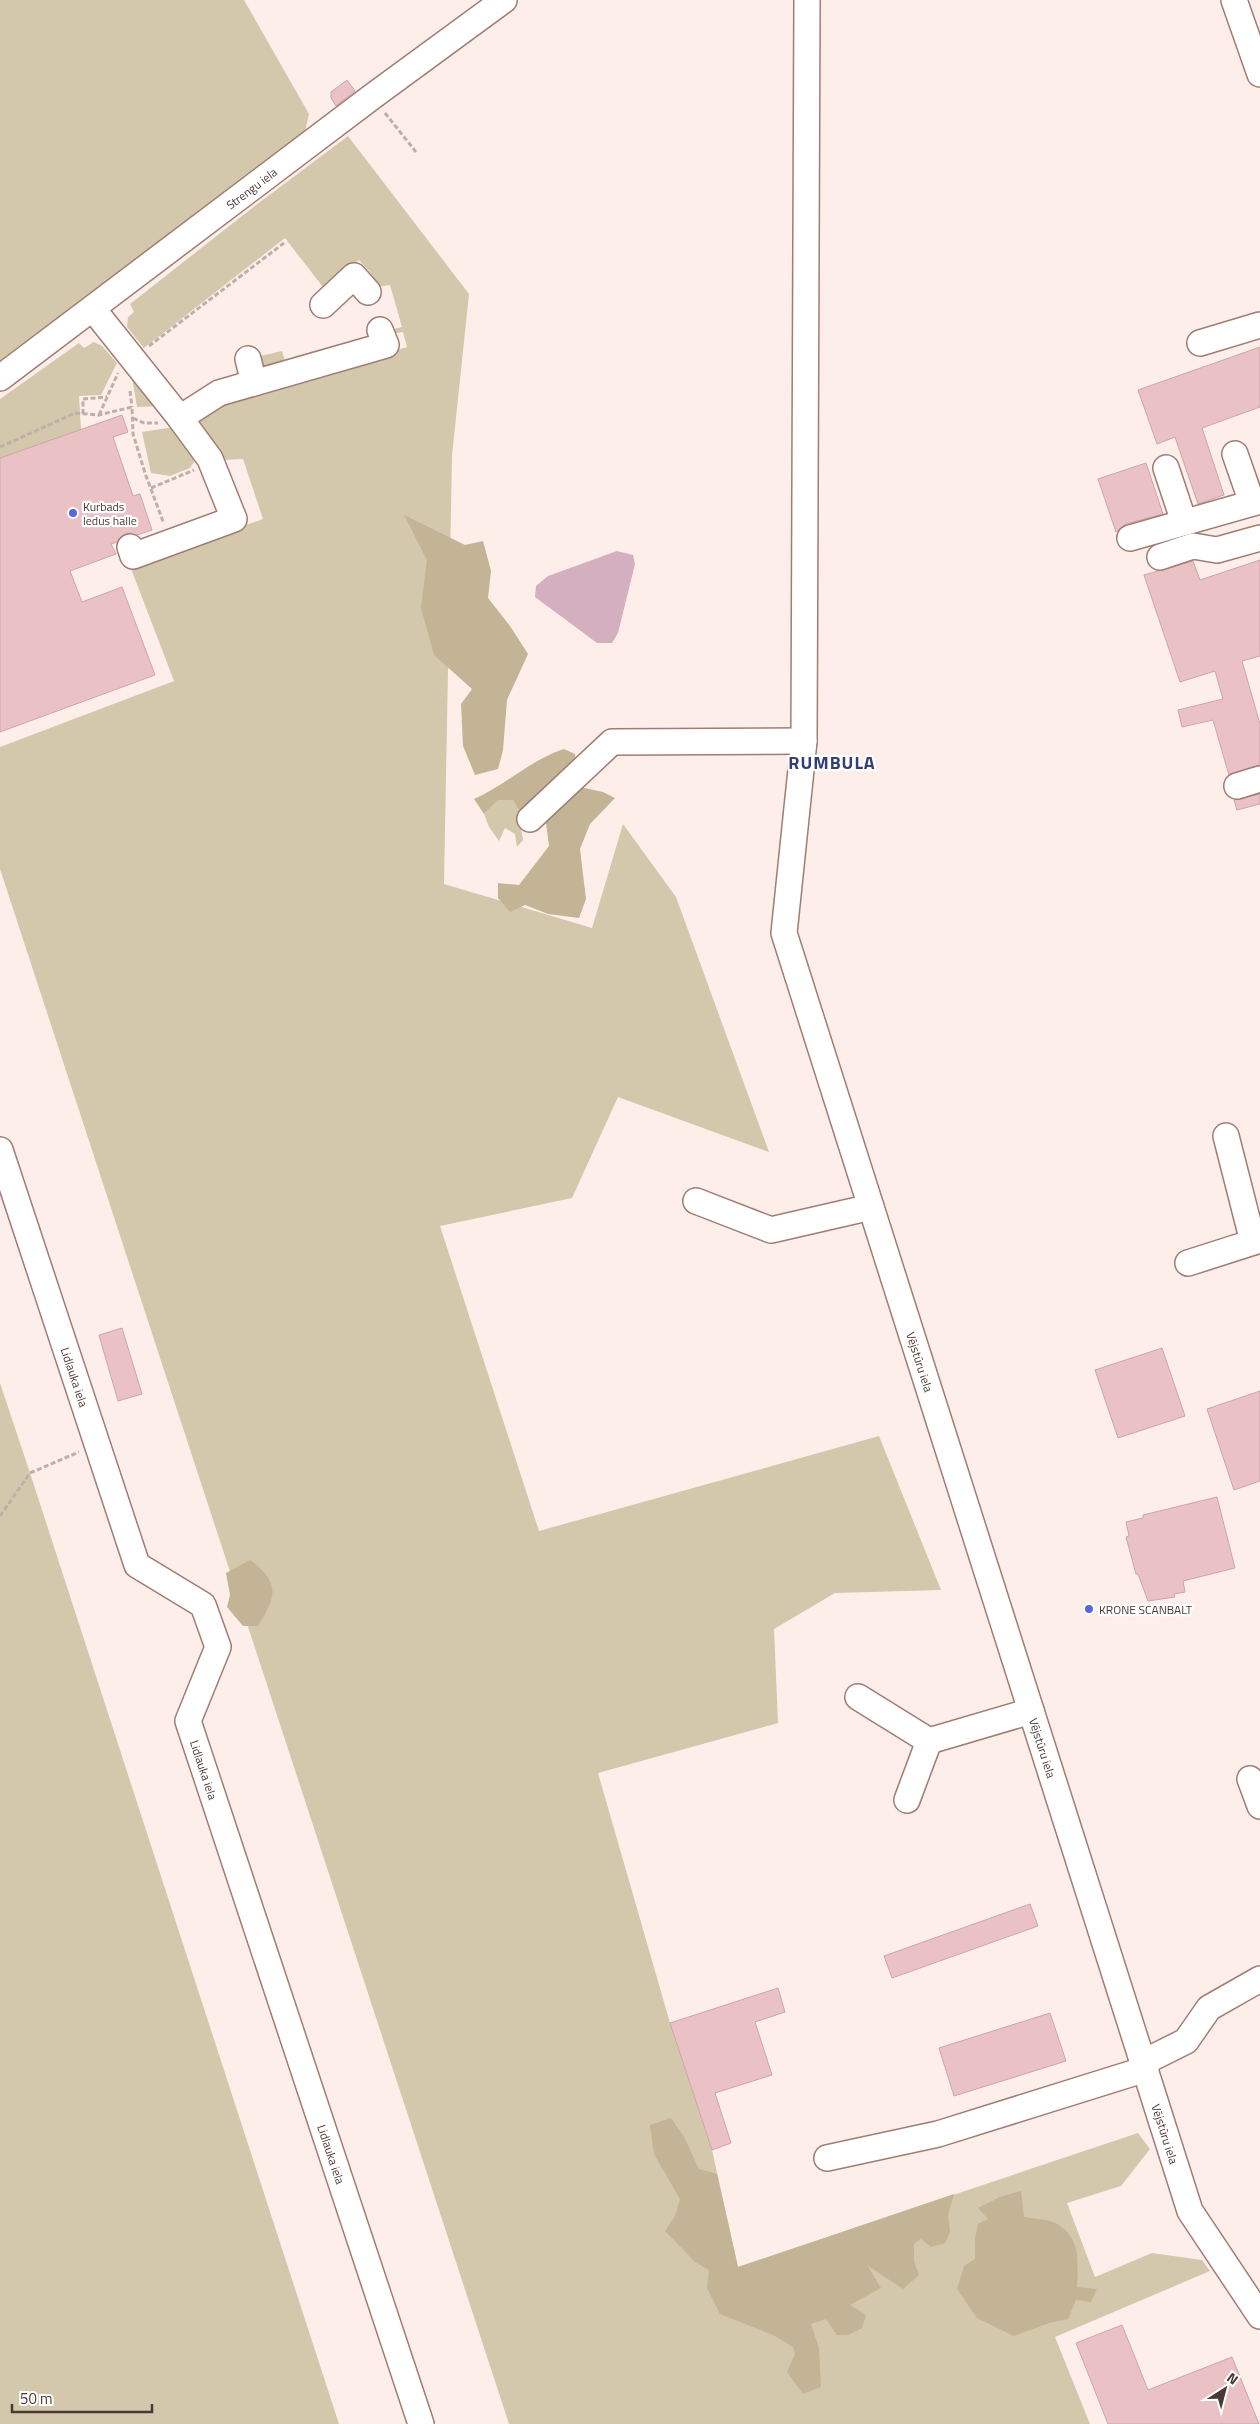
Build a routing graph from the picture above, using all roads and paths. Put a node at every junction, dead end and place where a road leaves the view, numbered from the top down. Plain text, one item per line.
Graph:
1 (504, 0) edge
2 (807, 0) edge
3 (1234, 0) edge
4 (1260, 74) edge
5 (373, 96) junction
6 (416, 152) dead end
7 (284, 243) dead end
8 (368, 292) dead end
9 (323, 305) dead end
10 (93, 309) junction
11 (1260, 325) edge
12 (380, 330) dead end
13 (1200, 343) dead end
14 (131, 357) junction
15 (248, 359) dead end
16 (0, 378) edge
17 (254, 383) junction
18 (107, 397) junction
19 (83, 414) junction
20 (98, 415) junction
21 (180, 418) junction
22 (0, 447) edge
23 (1235, 454) dead end
24 (210, 459) junction
25 (1166, 468) dead end
26 (150, 488) junction
27 (1256, 502) edge
28 (1184, 522) junction
29 (1130, 538) dead end
30 (1260, 538) edge
31 (170, 541) junction
32 (130, 547) dead end
33 (1160, 557) dead end
34 (804, 741) junction
35 (1260, 779) edge
36 (1237, 786) dead end
37 (530, 819) dead end
38 (1226, 1136) dead end
39 (0, 1150) edge
40 (696, 1201) dead end
41 (870, 1207) junction
42 (1257, 1241) edge
43 (1188, 1263) dead end
44 (98, 1444) junction
45 (0, 1516) edge
46 (858, 1697) dead end
47 (1031, 1711) junction
48 (929, 1741) junction
49 (1250, 1779) dead end
50 (907, 1800) dead end
51 (1260, 1806) edge
52 (1260, 1979) edge
53 (1145, 2065) junction
54 (827, 2158) dead end
55 (1260, 2316) edge
56 (421, 2424) edge

1 - 5 street, Strengu iela
2 - 34 street, Vējstūru iela
3 - 4 street
5 - 6 path
5 - 10 street, Strengu iela
7 - 14 path
8 - 9 street
10 - 14 street
10 - 16 street, Strengu iela
11 - 13 street
12 - 17 street
14 - 18 path
14 - 21 street
15 - 17 street
17 - 21 street
18 - 19 path
18 - 20 path
19 - 20 path
19 - 22 path
20 - 26 path
21 - 24 street
23 - 27 street
24 - 26 path
24 - 31 street
25 - 28 street
26 - 31 path
27 - 28 street
28 - 29 street
30 - 33 street
31 - 32 street
34 - 37 street
34 - 41 street, Vējstūru iela
35 - 36 street
38 - 42 street
39 - 44 street, Lidlauka iela
40 - 41 street
41 - 47 street, Vējstūru iela
42 - 43 street
44 - 45 path
44 - 56 street, Lidlauka iela
46 - 48 street
47 - 48 street
47 - 53 street, Vējstūru iela
48 - 50 street
49 - 51 street
52 - 53 street
53 - 54 street
53 - 55 street, Vējstūru iela

